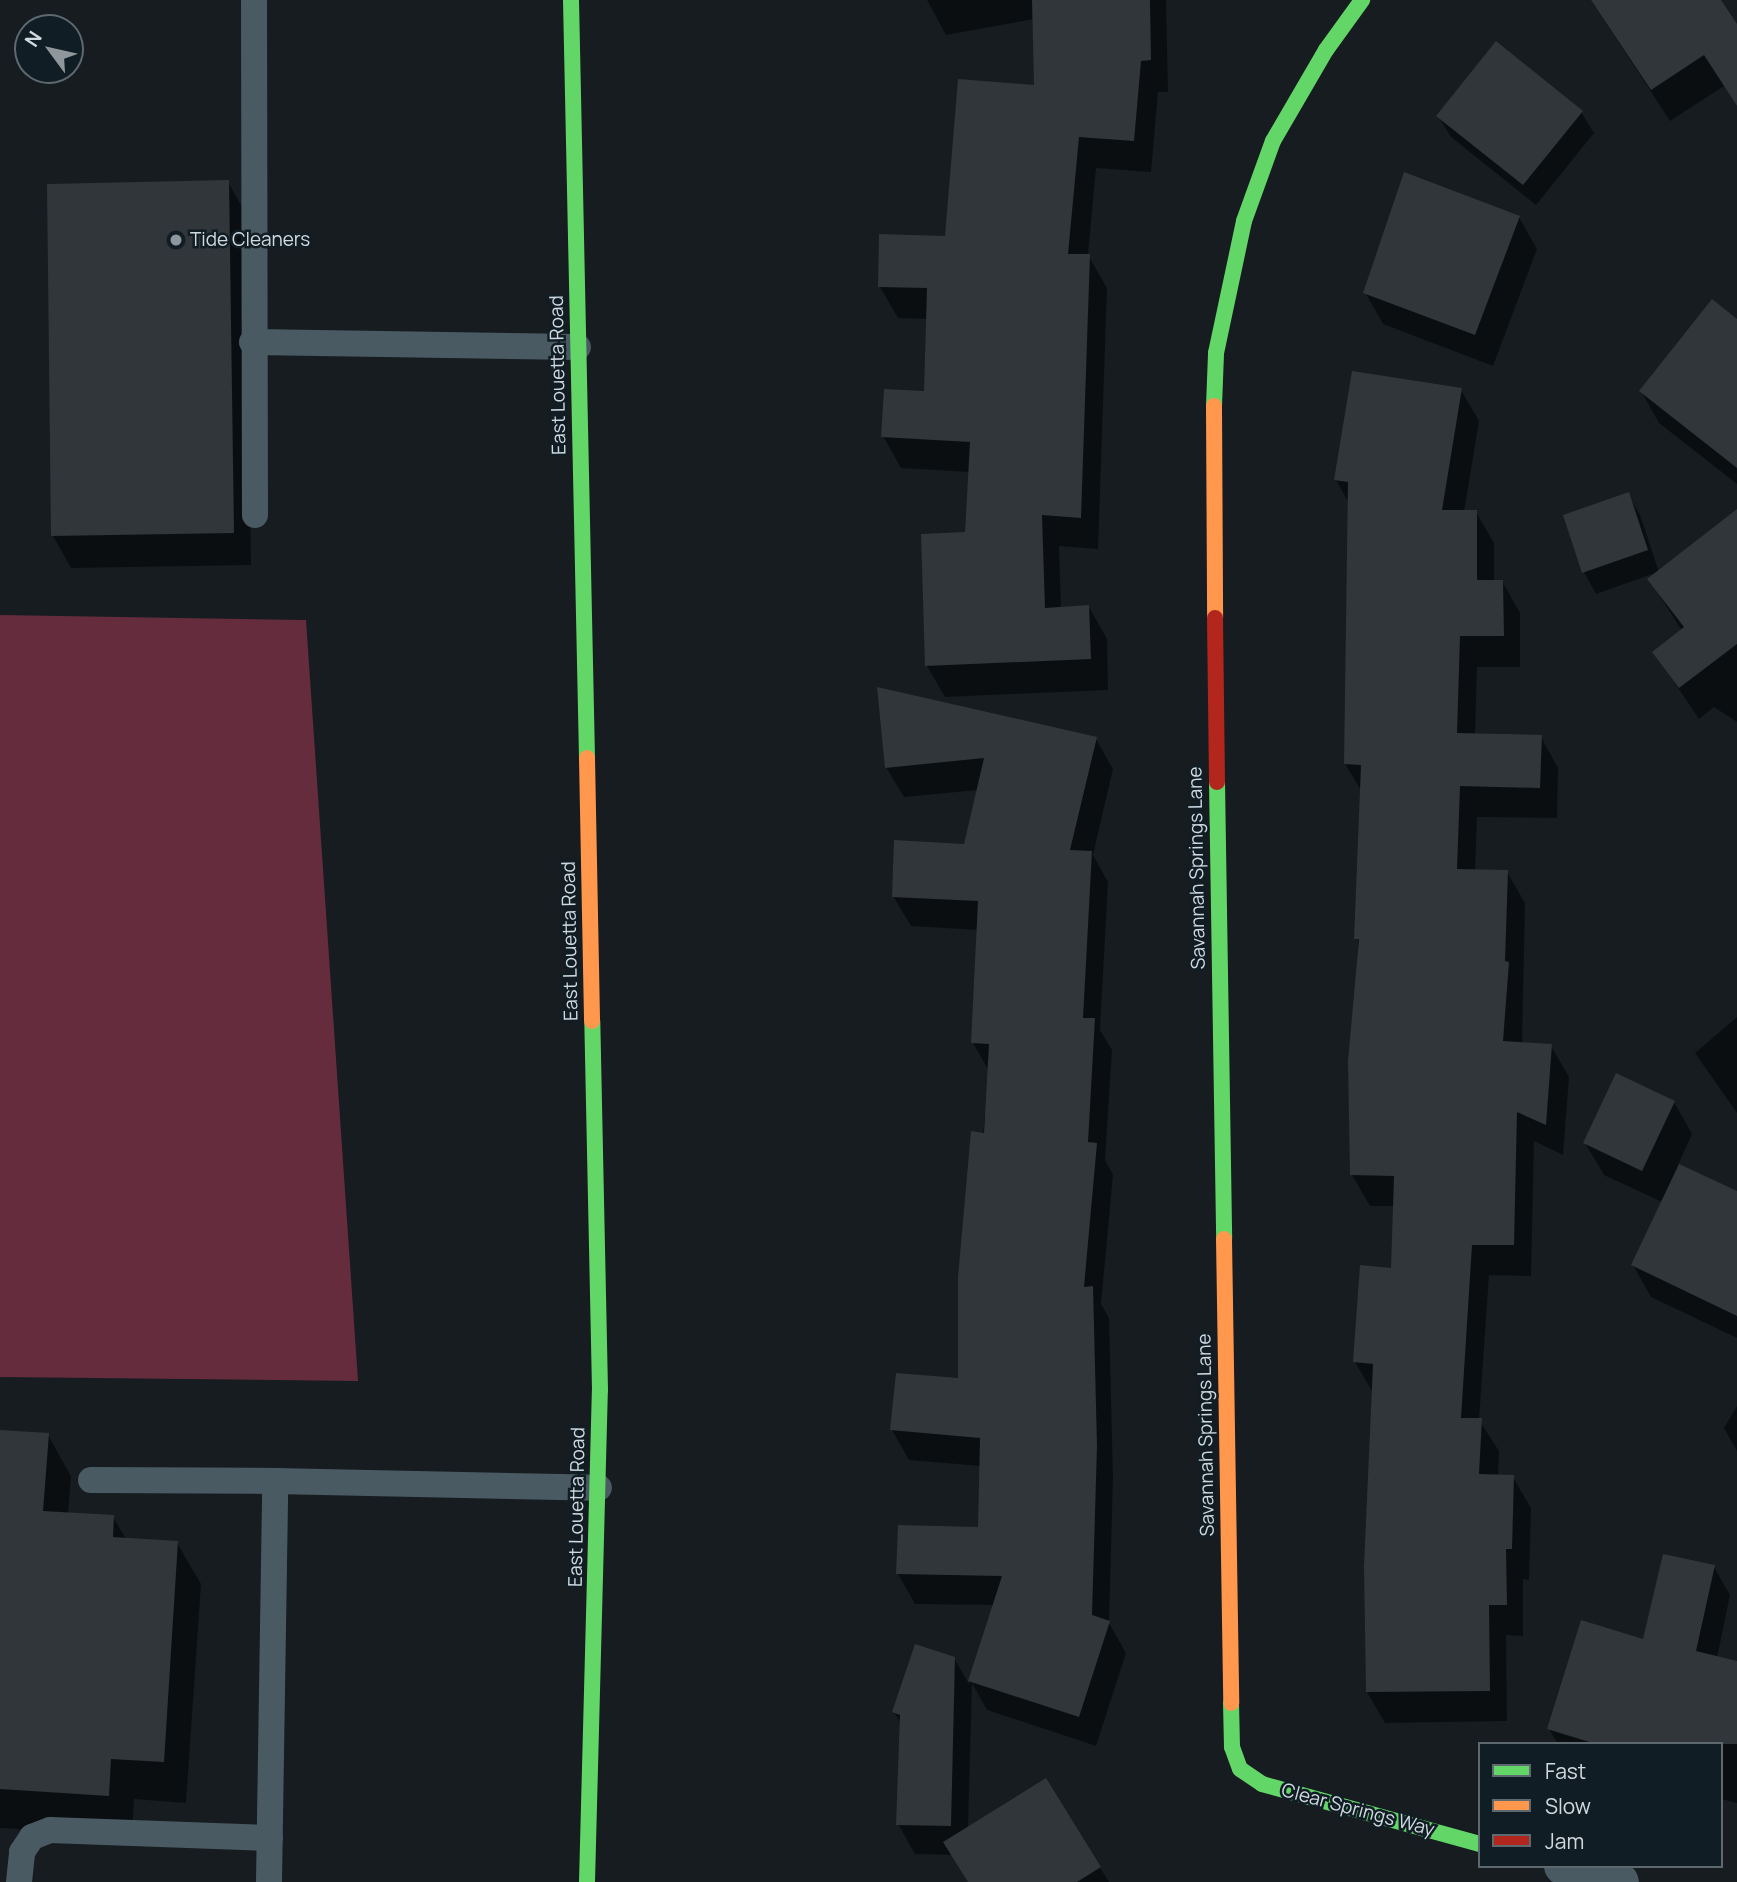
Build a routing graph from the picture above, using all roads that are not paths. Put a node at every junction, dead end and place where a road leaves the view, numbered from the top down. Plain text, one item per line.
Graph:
1 (254, 0) edge
2 (571, 0) edge
3 (1350, 4) edge
4 (252, 342) junction
5 (578, 347) junction
6 (256, 515) dead end
7 (91, 1480) dead end
8 (275, 1480) junction
9 (599, 1488) junction
10 (1240, 1769) joint
11 (270, 1838) junction
12 (1478, 1842) edge
13 (1570, 1868) edge
14 (19, 1882) edge
15 (269, 1882) edge
16 (587, 1882) edge
17 (1620, 1882) edge

1 - 4 lane
2 - 5 street, East Louetta Road
3 - 10 street, Savannah Springs Lane
4 - 5 lane
4 - 6 lane
5 - 9 street, East Louetta Road
7 - 8 lane
8 - 9 lane
8 - 11 lane
9 - 16 street, East Louetta Road
10 - 12 street, Clear Springs Way
11 - 14 lane
11 - 15 lane
13 - 17 street

